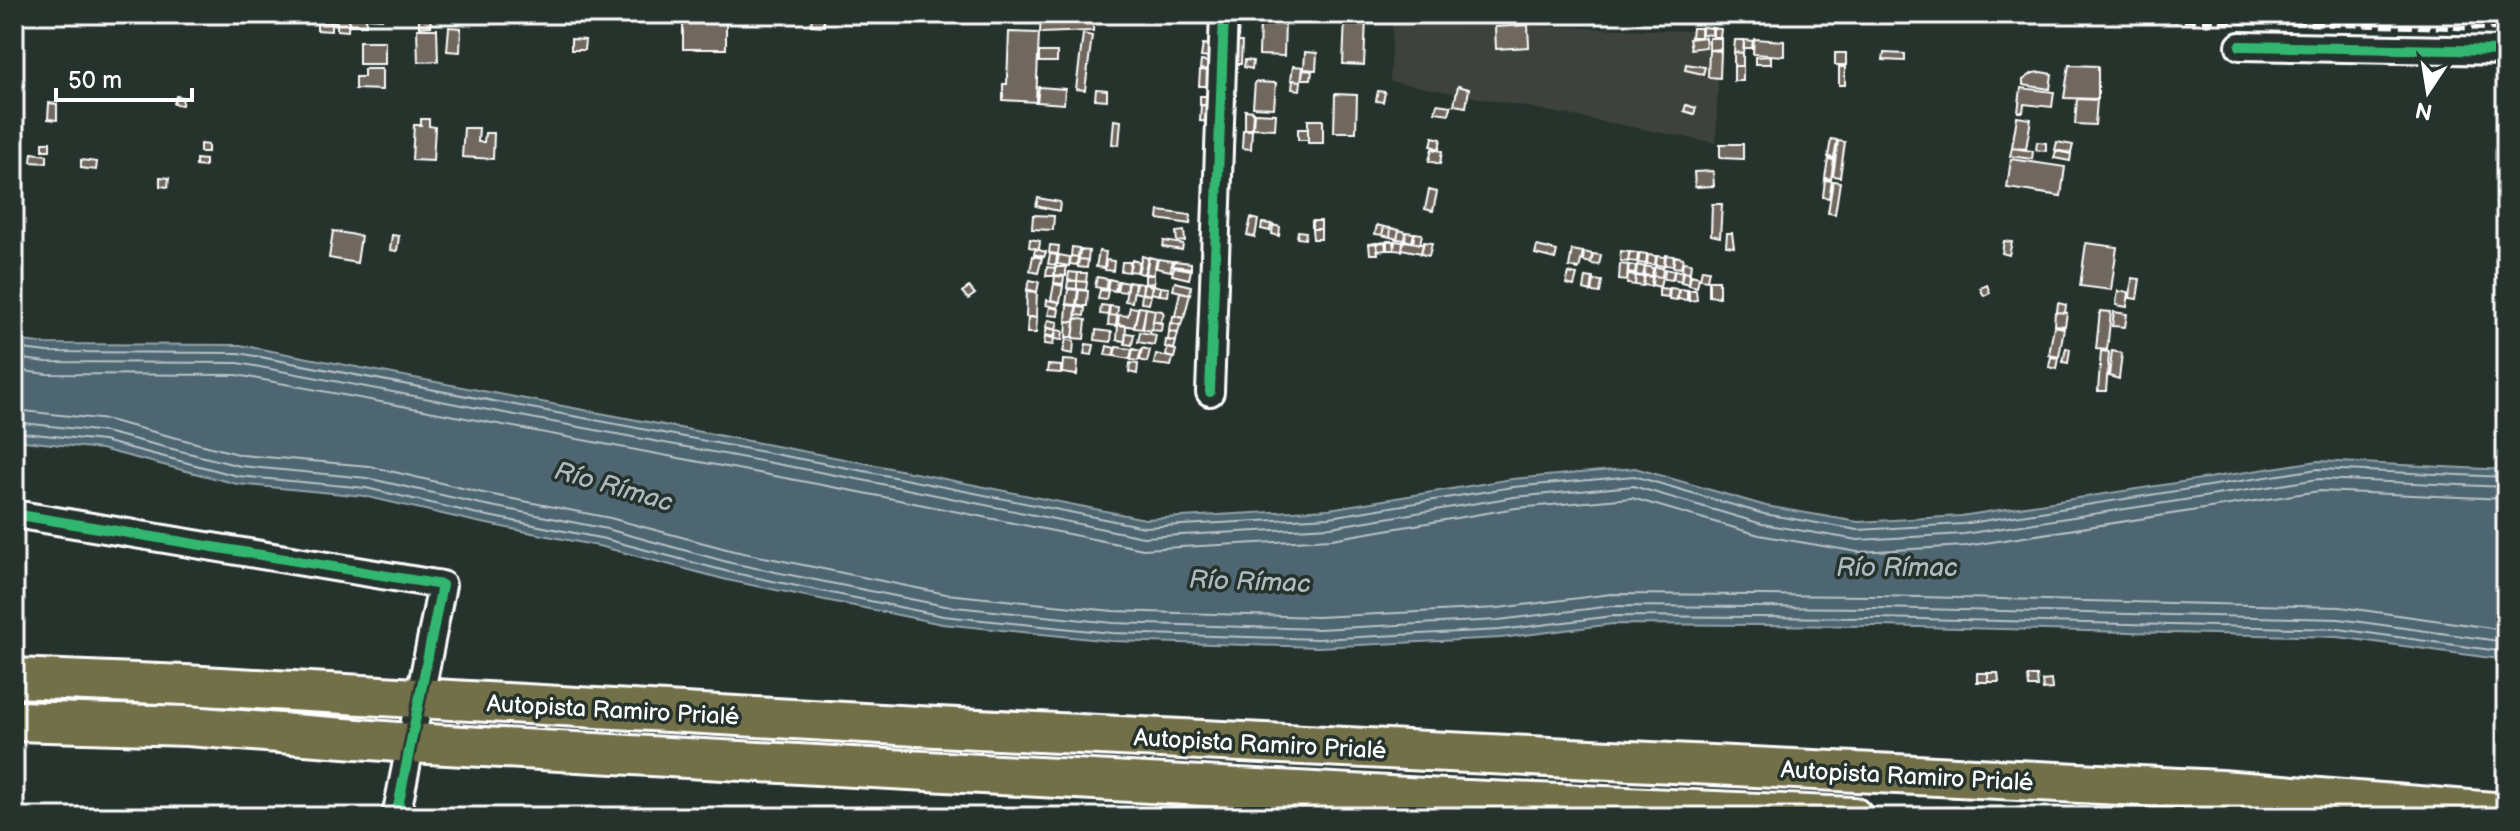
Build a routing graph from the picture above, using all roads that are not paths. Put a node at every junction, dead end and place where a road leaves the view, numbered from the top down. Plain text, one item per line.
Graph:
1 (1224, 14) edge
2 (2240, 46) dead end
3 (2506, 51) edge
4 (1210, 392) dead end
5 (14, 514) edge
6 (14, 678) edge
7 (419, 699) junction
8 (14, 721) edge
9 (410, 743) junction
10 (2506, 813) edge
11 (396, 817) edge
12 (1853, 817) edge

1 - 4 street
2 - 3 street
5 - 7 street
6 - 7 highway, Autopista Ramiro Prialé
7 - 9 street
7 - 10 highway, Autopista Ramiro Prialé
8 - 9 highway, Autopista Ramiro Prialé
9 - 11 street
9 - 12 highway, Autopista Ramiro Prialé

